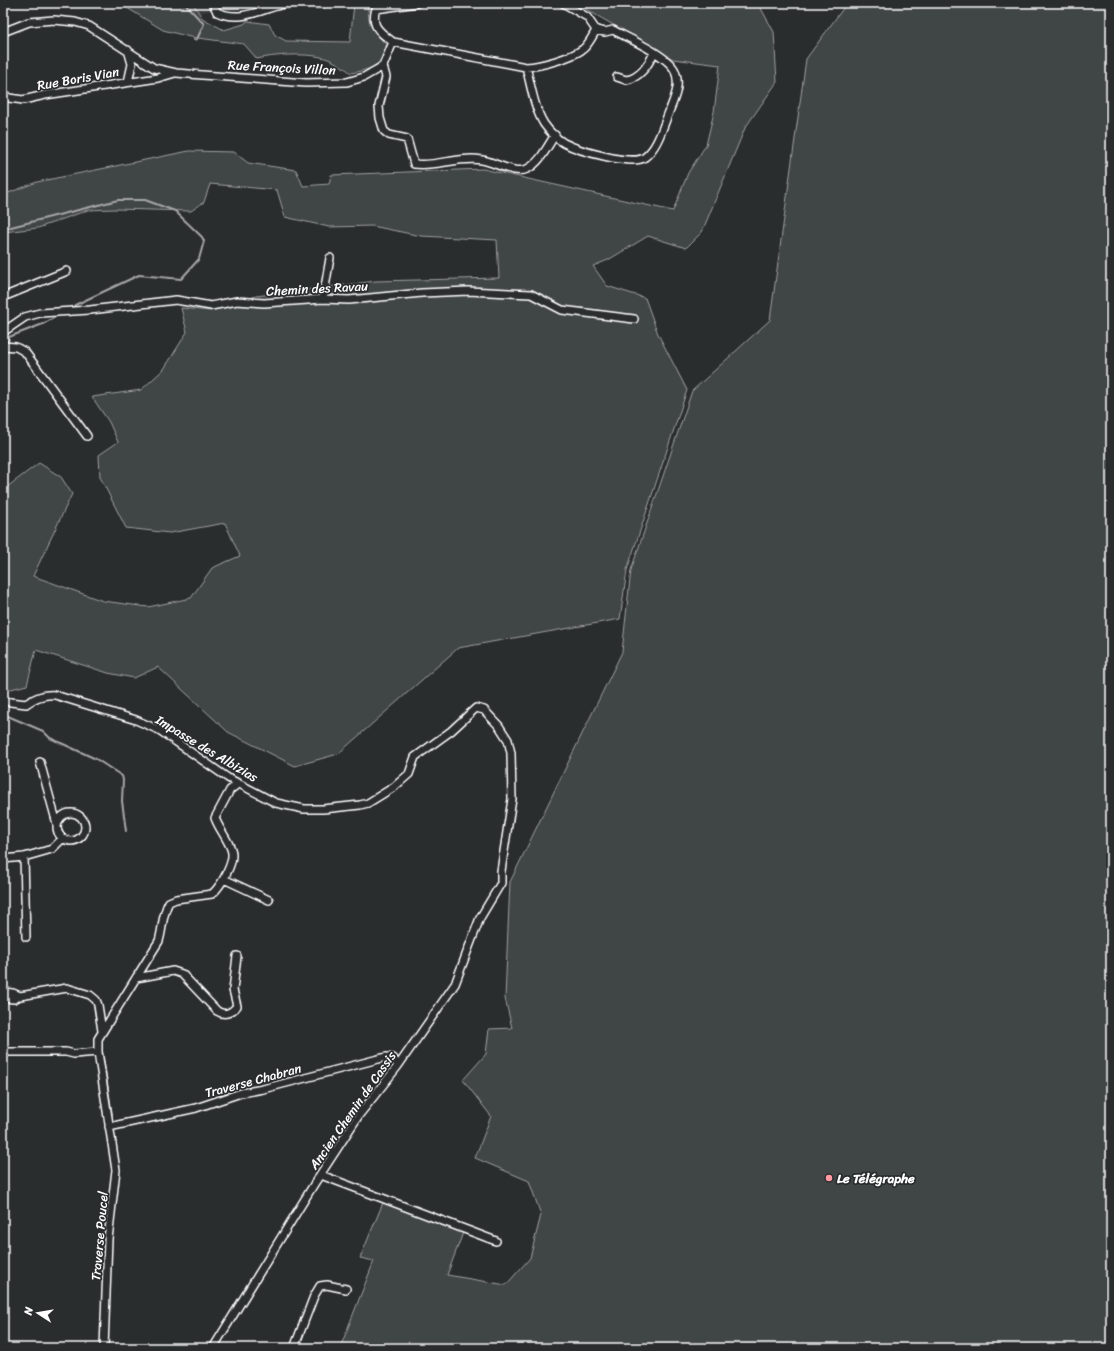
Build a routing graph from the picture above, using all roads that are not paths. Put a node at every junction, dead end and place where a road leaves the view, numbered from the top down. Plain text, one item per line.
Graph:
1 (213, 3) edge
2 (324, 3) edge
3 (417, 3) edge
4 (563, 3) edge
5 (377, 6) edge
6 (596, 30) junction
7 (3, 32) edge
8 (394, 42) junction
9 (128, 50) junction
10 (654, 53) junction
11 (383, 66) junction
12 (526, 67) junction
13 (176, 73) junction
14 (617, 76) dead end
15 (158, 78) joint
16 (128, 82) junction
17 (3, 94) edge
18 (554, 136) junction
19 (330, 258) dead end
20 (67, 271) dead end
21 (3, 297) edge
22 (323, 299) junction
23 (634, 319) dead end
24 (3, 332) edge
25 (3, 346) edge
26 (87, 436) dead end
27 (3, 701) edge
28 (40, 762) dead end
29 (238, 784) junction
30 (57, 824) junction
31 (62, 838) junction
32 (24, 857) junction
33 (3, 859) edge
34 (224, 879) junction
35 (502, 883) joint
36 (269, 900) dead end
37 (26, 937) dead end
38 (237, 956) dead end
39 (136, 978) junction
40 (3, 992) edge
41 (20, 996) junction
42 (3, 998) edge
43 (98, 1005) junction
44 (112, 1016) junction
45 (102, 1031) junction
46 (3, 1052) edge
47 (98, 1052) junction
48 (398, 1066) junction
49 (109, 1127) junction
50 (321, 1175) junction
51 (496, 1241) dead end
52 (346, 1289) dead end
53 (104, 1348) edge
54 (213, 1348) edge
55 (294, 1348) edge

1 - 2 street
3 - 5 street
4 - 6 street
5 - 8 street
6 - 10 street
6 - 12 street
7 - 9 street, Rue François Villon
8 - 11 street
8 - 12 street
9 - 13 street, Rue François Villon
9 - 16 street
10 - 14 street
10 - 18 street
11 - 13 street, Rue François Villon
11 - 18 street
12 - 18 street
13 - 15 street, Rue François Villon
15 - 16 street, Rue Boris Vian
16 - 17 street, Rue Boris Vian
19 - 22 street
20 - 21 street
22 - 23 street, Chemin des Ravau
22 - 24 street, Chemin des Ravau
25 - 26 street
27 - 29 street, Impasse des Albizias
28 - 30 street
29 - 34 street
29 - 35 street, Impasse des Albizias
30 - 31 street
30 - 31 street
31 - 32 street
32 - 33 street
32 - 37 street
34 - 36 street
34 - 39 street
35 - 48 street, Ancien Chemin de Cassis
38 - 39 street
39 - 44 street
40 - 41 street
41 - 42 street
41 - 43 street
43 - 44 street
43 - 45 street
44 - 45 street
45 - 47 street, Traverse Poucel
46 - 47 street
47 - 49 street, Traverse Poucel
48 - 49 street, Traverse Chabran
48 - 50 street, Ancien Chemin de Cassis
49 - 53 street, Traverse Poucel
50 - 51 street
50 - 54 street, Ancien Chemin de Cassis
52 - 55 street

